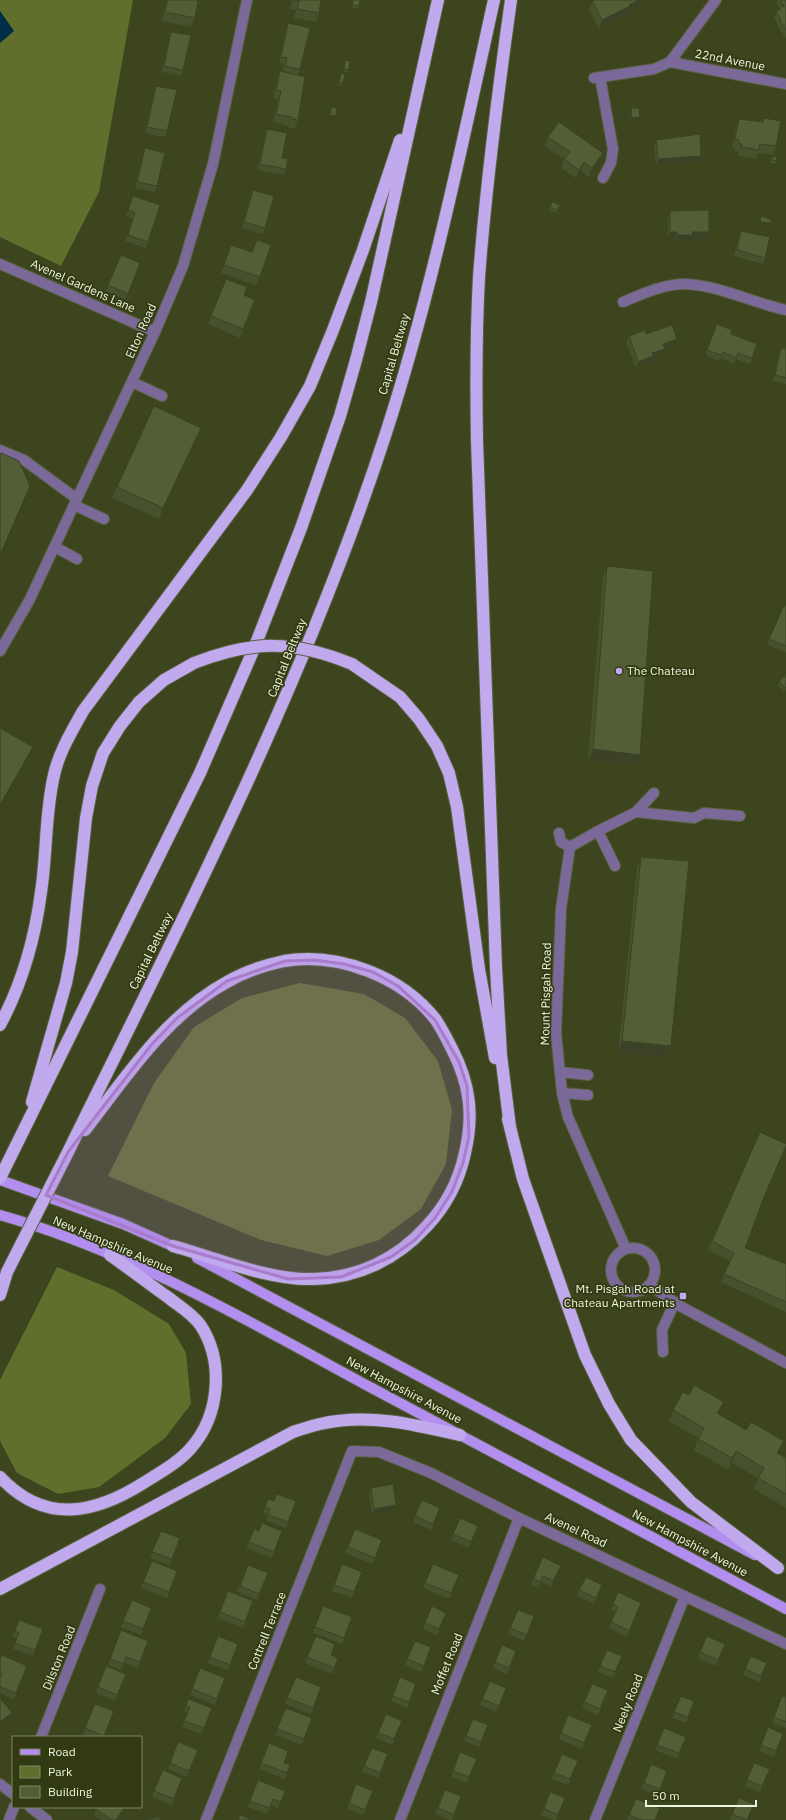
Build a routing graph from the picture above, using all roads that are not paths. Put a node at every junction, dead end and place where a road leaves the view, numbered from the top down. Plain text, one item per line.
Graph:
1 (247, 0) edge
2 (438, 0) edge
3 (494, 0) edge
4 (511, 0) edge
5 (716, 0) edge
6 (431, 33) junction
7 (670, 62) junction
8 (786, 84) edge
9 (603, 178) dead end
10 (0, 264) edge
11 (623, 302) dead end
12 (786, 310) edge
13 (155, 332) junction
14 (132, 382) junction
15 (162, 396) dead end
16 (0, 450) edge
17 (76, 502) junction
18 (104, 519) dead end
19 (55, 547) junction
20 (77, 559) dead end
21 (0, 651) edge
22 (654, 793) dead end
23 (636, 812) junction
24 (740, 816) dead end
25 (598, 831) junction
26 (559, 833) dead end
27 (570, 847) junction
28 (615, 866) dead end
29 (0, 1025) edge
30 (560, 1072) junction
31 (588, 1075) dead end
32 (562, 1093) junction
33 (588, 1095) dead end
34 (510, 1127) junction
35 (20, 1137) junction
36 (68, 1152) junction
37 (0, 1179) edge
38 (0, 1215) edge
39 (173, 1246) junction
40 (626, 1249) junction
41 (110, 1255) junction
42 (7, 1272) junction
43 (650, 1284) junction
44 (0, 1287) edge
45 (0, 1295) edge
46 (675, 1302) junction
47 (663, 1352) dead end
48 (786, 1364) edge
49 (460, 1435) junction
50 (352, 1451) joint
51 (0, 1477) edge
52 (519, 1518) junction
53 (782, 1570) edge
54 (0, 1589) edge
55 (100, 1589) dead end
56 (685, 1596) junction
57 (786, 1608) edge
58 (786, 1644) edge
59 (42, 1736) edge
60 (0, 1784) edge
61 (12, 1793) edge
62 (14, 1808) edge
63 (31, 1808) edge
64 (9, 1820) edge
65 (47, 1820) edge
66 (206, 1820) edge
67 (400, 1820) edge
68 (595, 1820) edge

1 - 13 street, Elton Road
2 - 6 highway
3 - 36 highway, Capital Beltway
4 - 34 highway
5 - 7 street
6 - 29 highway
6 - 35 highway
7 - 8 street, 22nd Avenue
7 - 9 street
10 - 13 street, Avenel Gardens Lane
11 - 12 street
13 - 14 street, Elton Road
14 - 15 street
14 - 17 street, Elton Road
16 - 17 street
17 - 18 street
17 - 19 street, Elton Road
19 - 20 street
19 - 21 street, Elton Road
22 - 23 street
23 - 24 street
23 - 25 street
25 - 27 street
25 - 28 street
26 - 27 street
27 - 30 street, Mount Pisgah Road
30 - 31 street
30 - 32 street, Mount Pisgah Road
32 - 33 street
32 - 40 street, Mount Pisgah Road
34 - 35 highway, bridge
34 - 53 highway
35 - 37 highway
36 - 39 highway
36 - 42 highway, Capital Beltway, bridge
37 - 39 main road, New Hampshire Avenue
38 - 41 main road, New Hampshire Avenue
39 - 53 main road, New Hampshire Avenue
40 - 43 street
40 - 43 street
41 - 49 main road, New Hampshire Avenue
41 - 51 highway
42 - 44 highway, Capital Beltway
42 - 45 highway
43 - 46 street
46 - 47 street
46 - 48 street
49 - 54 highway
49 - 57 main road, New Hampshire Avenue
50 - 52 street, Avenel Road
50 - 66 street, Cottrell Terrace
52 - 56 street, Avenel Road
52 - 67 street, Moffet Road
55 - 59 street, Dilston Road
56 - 58 street, Avenel Road
56 - 68 street, Neely Road
60 - 61 street
62 - 64 street
63 - 65 street

